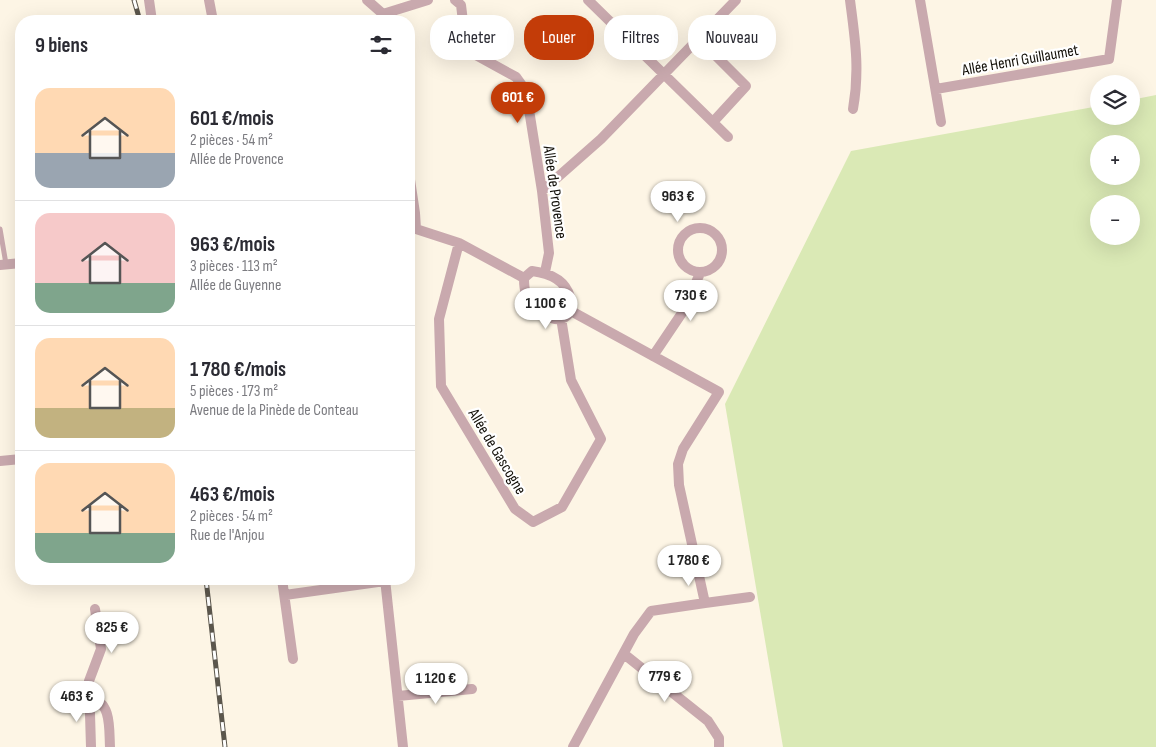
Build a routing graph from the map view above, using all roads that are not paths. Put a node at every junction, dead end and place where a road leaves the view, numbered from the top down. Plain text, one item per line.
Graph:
1 (149, 0) edge
2 (209, 0) edge
3 (367, 0) edge
4 (428, 0) edge
5 (455, 0) edge
6 (590, 0) edge
7 (736, 0) edge
8 (850, 0) edge
9 (920, 0) edge
10 (1118, 0) edge
11 (151, 15) edge
12 (212, 15) edge
13 (380, 15) edge
14 (390, 15) edge
15 (722, 15) edge
16 (688, 50) edge
17 (720, 60) edge
18 (664, 74) junction
19 (936, 89) junction
20 (853, 109) dead end
21 (713, 122) junction
22 (941, 122) dead end
23 (728, 137) dead end
24 (542, 191) junction
25 (0, 229) edge
26 (415, 230) edge
27 (459, 244) junction
28 (3, 265) edge
29 (545, 272) junction
30 (700, 273) junction
31 (524, 278) junction
32 (571, 311) junction
33 (561, 318) junction
34 (653, 356) junction
35 (15, 460) edge
36 (0, 461) edge
37 (283, 585) edge
38 (351, 585) edge
39 (386, 585) edge
40 (284, 595) junction
41 (750, 597) dead end
42 (706, 603) junction
43 (95, 609) dead end
44 (624, 654) junction
45 (293, 659) dead end
46 (472, 689) dead end
47 (398, 696) junction
48 (90, 700) junction
49 (92, 747) edge
50 (110, 747) edge
51 (403, 747) edge
52 (573, 747) edge
53 (719, 747) edge

1 - 11 street
2 - 12 street
3 - 13 street
4 - 14 street
5 - 24 street, Allée de Provence
6 - 18 street
7 - 15 street
8 - 20 street
9 - 19 street
10 - 19 street, Allée Henri Guillaumet
16 - 18 street
17 - 21 street
18 - 21 street
18 - 24 street
19 - 22 street
21 - 23 street
24 - 29 street, Allée de Provence
25 - 28 lane
26 - 27 street
27 - 31 street
27 - 33 street, Allée de Gascogne
29 - 31 street
29 - 32 street
30 - 30 street
30 - 34 street
31 - 33 street
32 - 33 street
32 - 34 street
34 - 42 street
35 - 36 street
37 - 40 street
38 - 40 street
39 - 47 street
40 - 45 street
41 - 42 street
42 - 44 street
43 - 48 street
44 - 52 street
44 - 53 street
46 - 47 street
47 - 51 street
48 - 49 street
48 - 50 street

